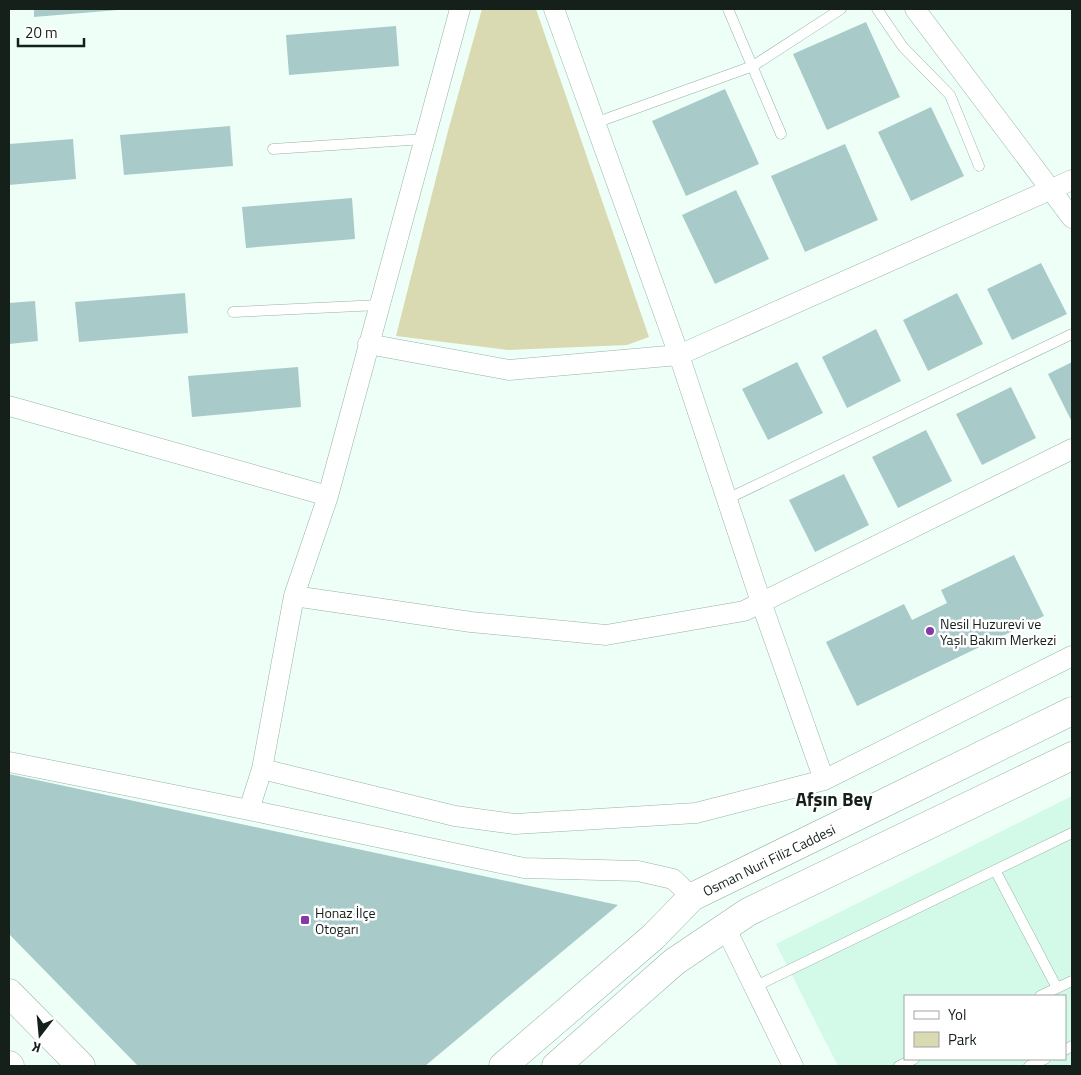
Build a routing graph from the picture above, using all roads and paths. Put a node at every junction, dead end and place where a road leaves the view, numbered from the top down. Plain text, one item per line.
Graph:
1 (460, 9) edge
2 (554, 9) edge
3 (728, 9) edge
4 (841, 9) edge
5 (878, 9) edge
6 (915, 9) edge
7 (753, 66) junction
8 (595, 123) junction
9 (781, 134) dead end
10 (424, 139) junction
11 (273, 149) dead end
12 (979, 166) dead end
13 (1072, 180) edge
14 (1051, 190) junction
15 (1072, 218) edge
16 (379, 305) junction
17 (233, 312) dead end
18 (1072, 334) edge
19 (368, 344) junction
20 (679, 355) junction
21 (9, 406) edge
22 (1072, 449) edge
23 (328, 496) junction
24 (726, 499) junction
25 (294, 596) junction
26 (761, 602) junction
27 (1072, 656) edge
28 (1072, 711) edge
29 (1072, 756) edge
30 (9, 762) edge
31 (262, 769) junction
32 (824, 780) junction
33 (249, 810) junction
34 (1072, 833) edge
35 (994, 870) junction
36 (692, 897) junction
37 (725, 927) junction
38 (1072, 981) edge
39 (754, 987) junction
40 (1057, 988) junction
41 (9, 993) edge
42 (1042, 995) edge
43 (912, 1060) edge
44 (1043, 1060) edge
45 (81, 1066) edge
46 (503, 1066) edge
47 (556, 1066) edge
48 (793, 1066) edge
49 (898, 1066) edge
50 (1029, 1066) edge

1 - 10 street
2 - 8 street
3 - 7 lane
4 - 7 lane
5 - 12 lane
6 - 14 street
7 - 8 lane
7 - 9 lane
8 - 20 street
10 - 11 lane
10 - 16 street
13 - 14 street
14 - 15 street
14 - 20 street
16 - 17 lane
16 - 19 street
18 - 24 lane
19 - 20 street
19 - 23 street
20 - 24 street
21 - 23 street
22 - 26 street
23 - 25 street
24 - 26 street
25 - 26 street
25 - 31 street
26 - 32 street
27 - 32 street
28 - 36 street, Osman Nuri Filiz Caddesi
29 - 37 street
30 - 33 street
31 - 32 street
31 - 33 street
33 - 36 street
34 - 35 lane
35 - 39 lane
35 - 40 lane
36 - 46 street, Osman Nuri Filiz Caddesi
37 - 39 street
37 - 47 street
38 - 40 lane
39 - 48 street
40 - 42 lane
41 - 45 street
43 - 49 lane
44 - 50 lane

